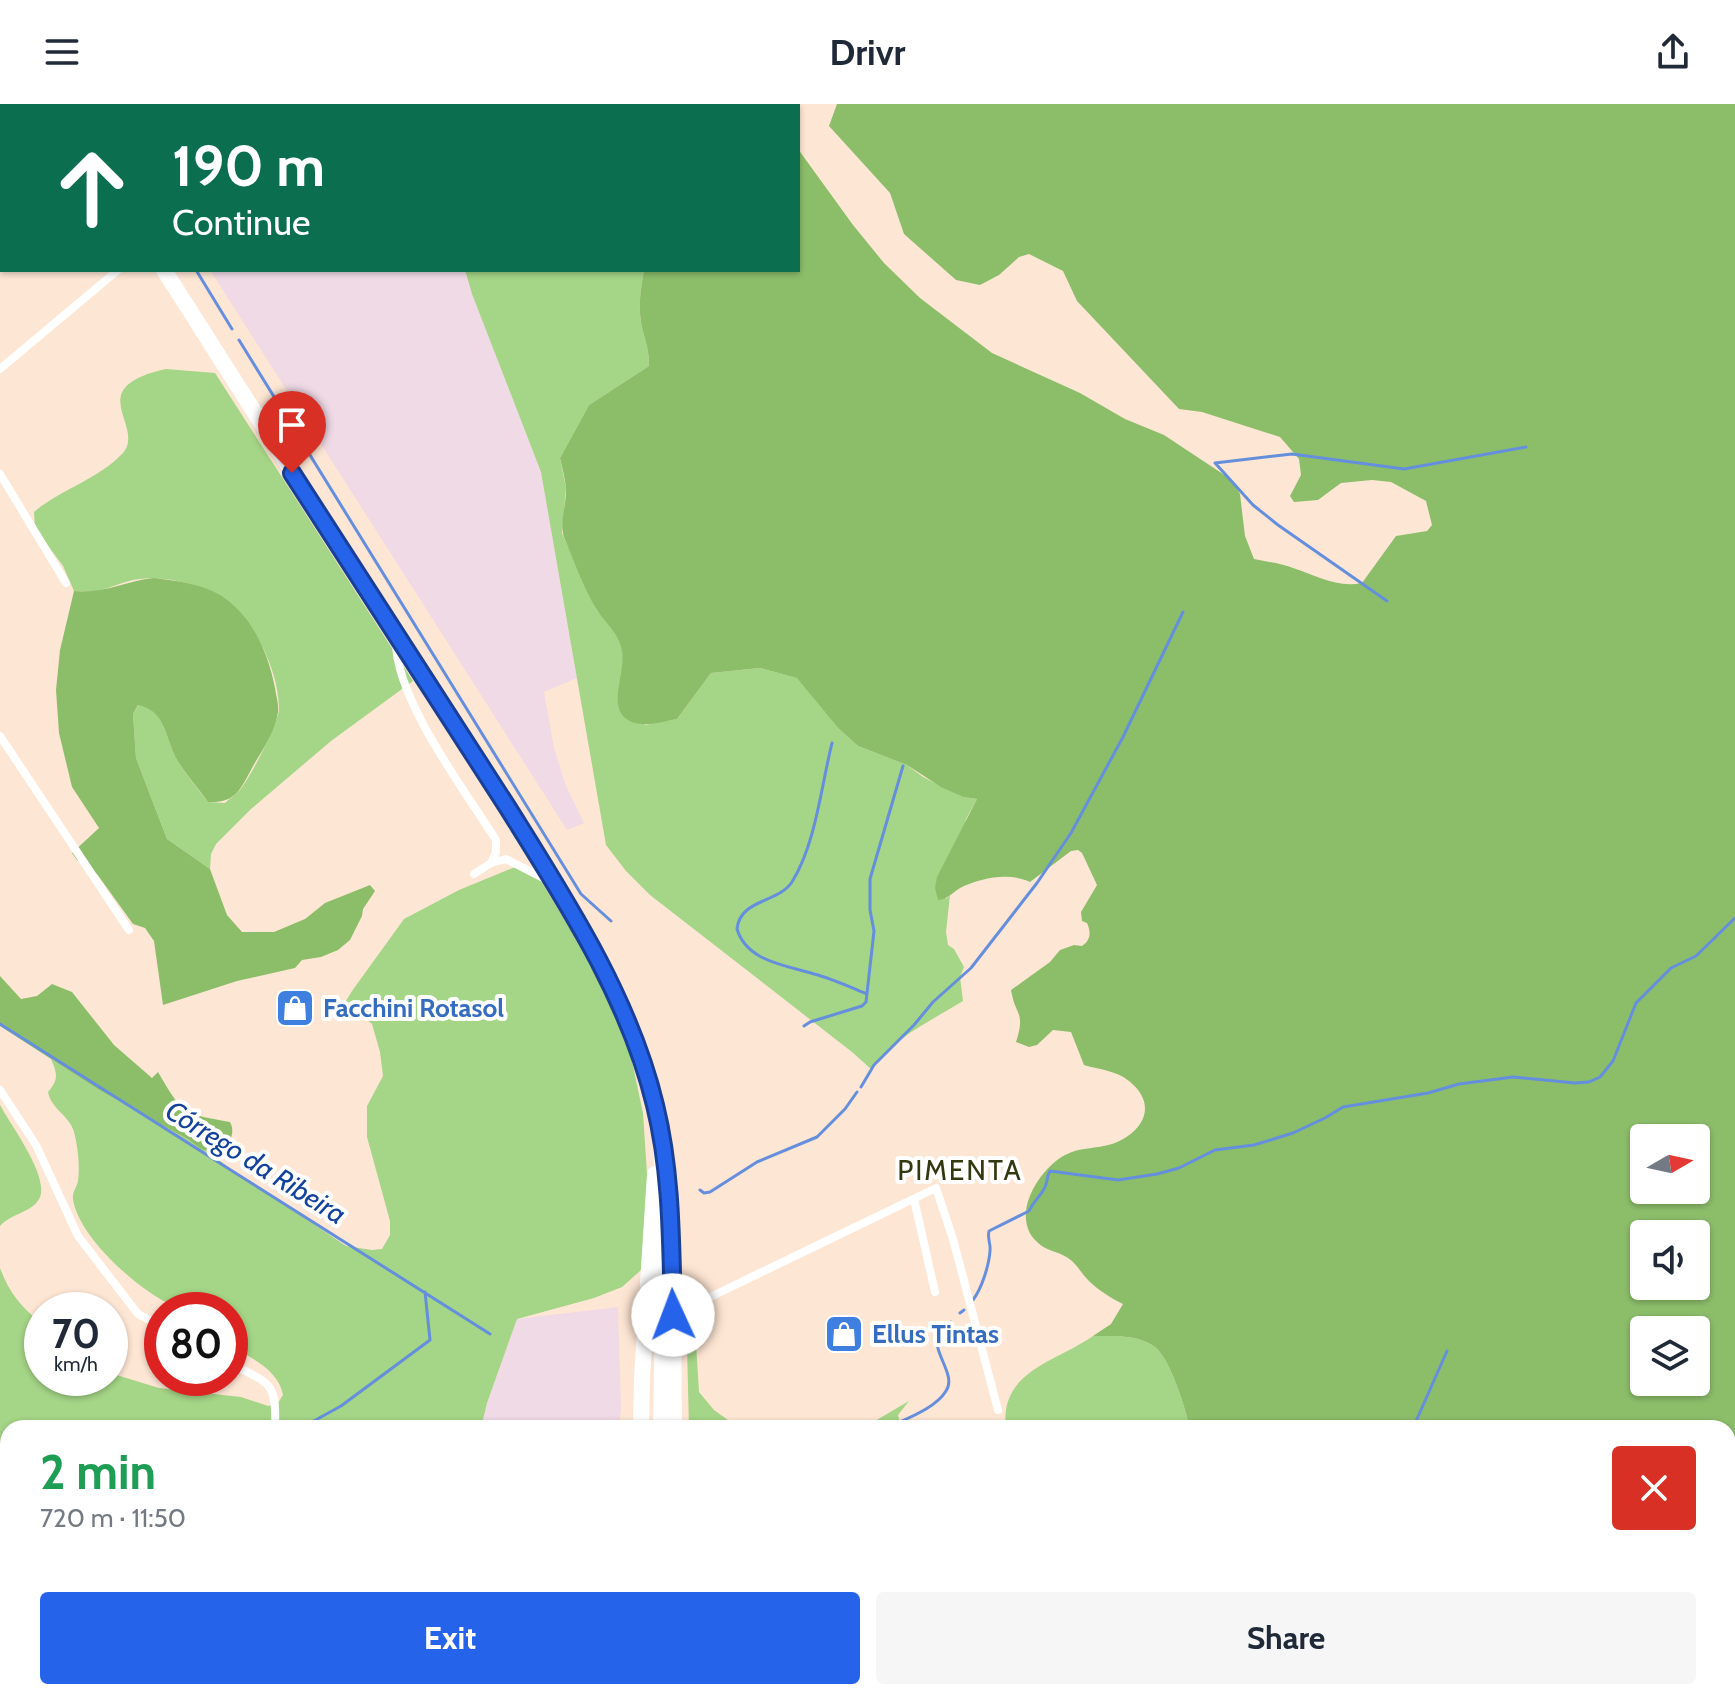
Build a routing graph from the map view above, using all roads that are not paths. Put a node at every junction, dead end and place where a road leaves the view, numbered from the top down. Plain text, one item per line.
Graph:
1 (116, 272) edge
2 (165, 272) edge
3 (0, 369) edge
4 (0, 474) edge
5 (66, 583) dead end
6 (396, 635) junction
7 (0, 736) edge
8 (491, 863) junction
9 (474, 874) dead end
10 (555, 884) junction
11 (129, 930) dead end
12 (645, 1072) junction
13 (0, 1090) edge
14 (657, 1113) junction
15 (655, 1153) junction
16 (914, 1199) junction
17 (935, 1292) dead end
18 (673, 1315) junction
19 (144, 1317) edge
20 (248, 1372) edge
21 (998, 1410) dead end
22 (276, 1420) edge
23 (641, 1420) edge
24 (652, 1420) edge
25 (661, 1420) edge
26 (674, 1420) edge

1 - 3 street
2 - 6 highway
4 - 5 street
6 - 8 street
6 - 10 highway
7 - 11 street
8 - 9 street
8 - 10 street
10 - 12 highway
12 - 14 highway
12 - 15 highway
13 - 19 street
14 - 18 highway
14 - 25 highway
15 - 23 highway
15 - 24 highway
16 - 17 street
16 - 18 street
16 - 21 street
18 - 26 highway
20 - 22 street

